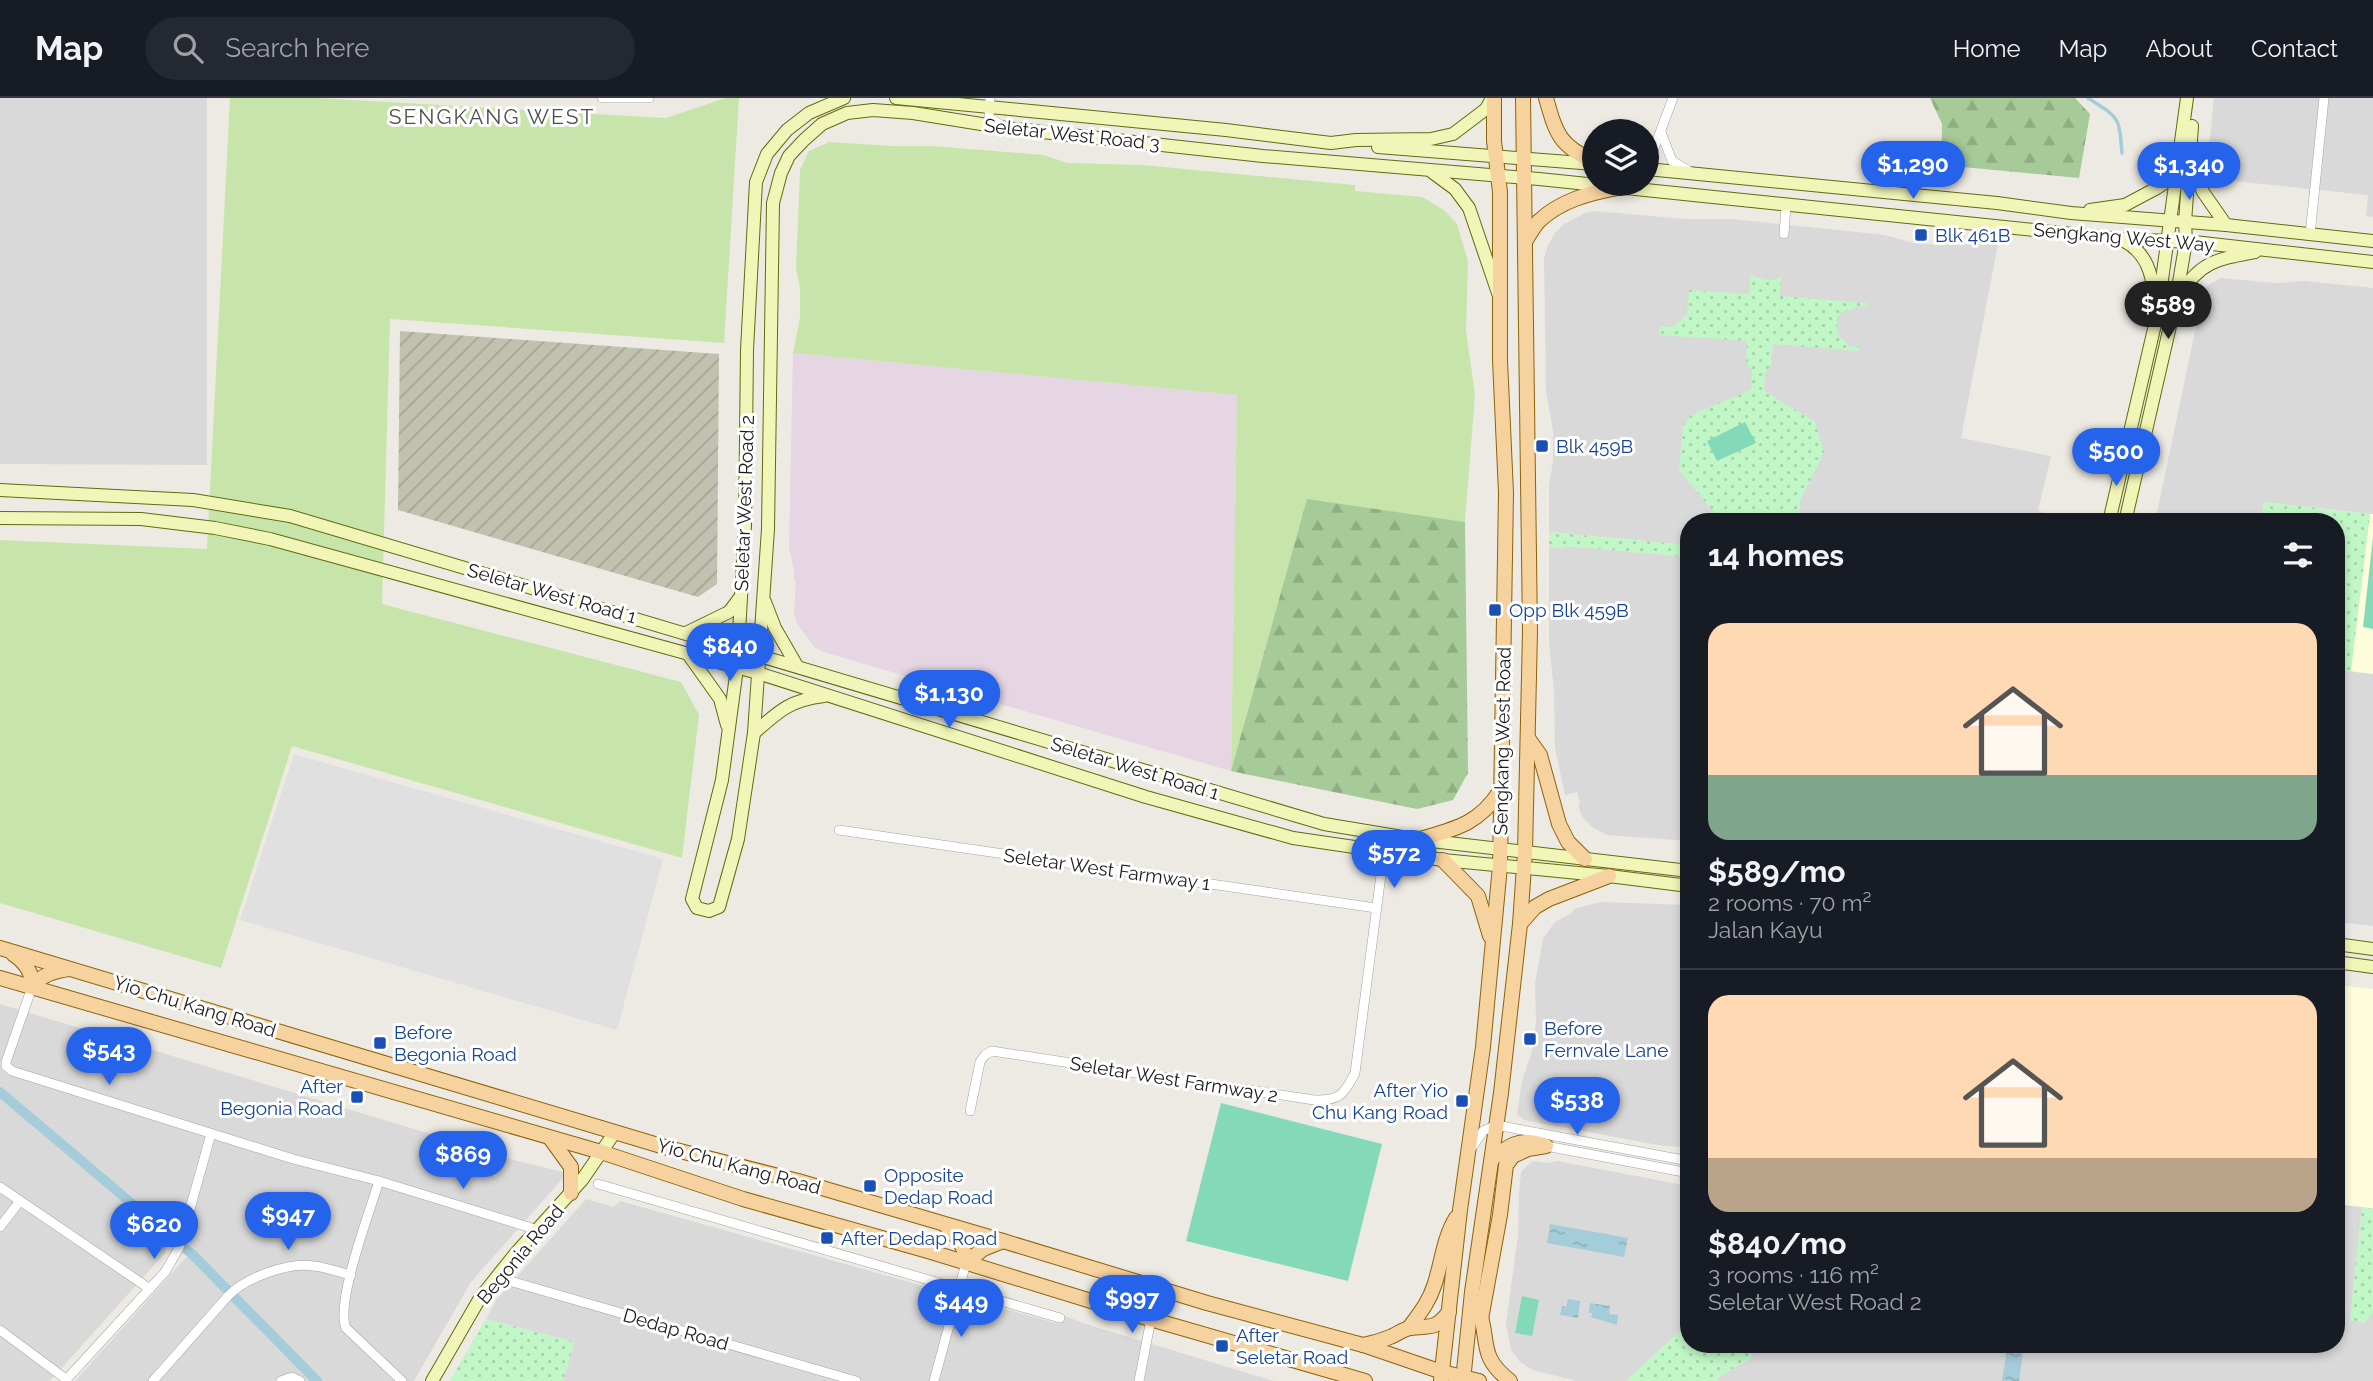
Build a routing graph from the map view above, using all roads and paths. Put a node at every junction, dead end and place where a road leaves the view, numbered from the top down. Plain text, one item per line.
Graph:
1 (602, 98) edge
2 (649, 98) edge
3 (844, 98) edge
4 (896, 98) edge
5 (1493, 98) edge
6 (1523, 98) edge
7 (1546, 98) edge
8 (1674, 98) edge
9 (2187, 98) edge
10 (2195, 98) edge
11 (2324, 98) edge
12 (990, 102) edge
13 (1009, 103) edge
14 (1006, 128) junction
15 (1661, 132) junction
16 (1659, 137) edge
17 (1331, 143) junction
18 (1582, 156) edge
19 (1496, 157) junction
20 (2190, 158) junction
21 (1524, 159) junction
22 (1582, 161) edge
23 (1659, 170) edge
24 (1430, 171) junction
25 (1696, 174) junction
26 (2176, 175) junction
27 (1499, 176) junction
28 (1524, 178) junction
29 (1582, 184) edge
30 (1659, 192) edge
31 (1582, 194) edge
32 (1786, 206) junction
33 (2071, 213) junction
34 (2171, 221) junction
35 (2185, 222) junction
36 (2226, 225) junction
37 (1784, 234) dead end
38 (2310, 235) junction
39 (2121, 239) junction
40 (1525, 241) junction
41 (2186, 241) junction
42 (2373, 241) edge
43 (2168, 242) junction
44 (2265, 250) junction
45 (2373, 262) edge
46 (772, 281) joint
47 (1500, 297) junction
48 (2176, 300) junction
49 (2157, 316) junction
50 (2124, 458) junction
51 (2139, 461) junction
52 (0, 490) edge
53 (2111, 513) edge
54 (2127, 513) edge
55 (0, 518) edge
56 (741, 596) junction
57 (764, 598) junction
58 (686, 633) junction
59 (738, 649) junction
60 (688, 654) junction
61 (759, 655) junction
62 (797, 666) junction
63 (737, 668) junction
64 (758, 673) junction
65 (828, 696) junction
66 (729, 732) junction
67 (754, 733) junction
68 (1528, 738) junction
69 (1502, 789) junction
70 (839, 831) dead end
71 (1420, 839) junction
72 (1500, 849) junction
73 (1384, 852) junction
74 (1525, 852) junction
75 (1419, 857) junction
76 (1585, 859) junction
77 (1443, 860) junction
78 (1500, 866) junction
79 (1383, 868) junction
80 (1524, 868) junction
81 (1680, 870) edge
82 (1609, 876) junction
83 (1680, 885) edge
84 (1376, 908) junction
85 (1520, 924) junction
86 (1493, 944) junction
87 (2345, 945) edge
88 (2, 949) edge
89 (2373, 949) edge
90 (2345, 963) edge
91 (2357, 965) junction
92 (2345, 967) edge
93 (2373, 967) edge
94 (70, 969) junction
95 (0, 978) edge
96 (32, 987) junction
97 (3, 1065) edge
98 (970, 1111) dead end
99 (1496, 1125) junction
100 (615, 1132) junction
101 (211, 1134) junction
102 (550, 1138) junction
103 (1546, 1146) junction
104 (1604, 1146) junction
105 (601, 1152) junction
106 (1468, 1157) junction
107 (1603, 1157) junction
108 (1492, 1159) junction
109 (1680, 1159) edge
110 (1680, 1171) edge
111 (379, 1181) junction
112 (598, 1184) dead end
113 (0, 1187) edge
114 (571, 1193) junction
115 (20, 1201) junction
116 (1460, 1210) junction
117 (946, 1225) junction
118 (0, 1227) edge
119 (538, 1230) junction
120 (1003, 1241) junction
121 (966, 1263) junction
122 (351, 1275) junction
123 (496, 1277) junction
124 (150, 1289) junction
125 (960, 1289) junction
126 (1472, 1292) junction
127 (1449, 1312) junction
128 (1059, 1318) dead end
129 (1151, 1319) junction
130 (1482, 1319) junction
131 (1409, 1328) junction
132 (0, 1330) edge
133 (1363, 1345) junction
134 (1441, 1377) edge
135 (1463, 1379) edge
136 (66, 1380) edge
137 (843, 1380) edge
138 (153, 1381) edge
139 (281, 1381) edge
140 (300, 1381) edge
141 (402, 1381) edge
142 (432, 1381) edge
143 (856, 1381) edge
144 (934, 1381) edge
145 (1139, 1381) edge
146 (1365, 1381) edge
147 (1479, 1381) edge
148 (1510, 1381) edge

1 - 2 street
3 - 56 main road, Seletar West Road 2
4 - 12 main road, Seletar West Road 3
5 - 17 main road, Seletar West Road 3
5 - 19 main road, Sengkang West Road
6 - 21 main road, Sengkang West Road
7 - 18 main road
8 - 15 street
9 - 26 main road
10 - 20 main road
11 - 38 street
12 - 13 main road, Seletar West Road 3
12 - 14 street
13 - 17 main road, Seletar West Road 3
14 - 24 main road, Seletar West Road 3
14 - 46 main road, Seletar West Road 3
15 - 16 street
15 - 25 street
17 - 19 main road, Seletar West Road 3
19 - 21 main road
19 - 27 main road, Sengkang West Road
20 - 35 main road
20 - 36 main road
21 - 22 main road
21 - 28 main road, Sengkang West Road
23 - 25 main road, Sengkang West Way
24 - 27 main road, Seletar West Road 3
24 - 47 main road
25 - 33 main road, Sengkang West Way
26 - 33 main road
26 - 34 main road
27 - 28 main road, Sengkang West Way
27 - 47 main road, Sengkang West Road
28 - 29 main road, Sengkang West Way
28 - 40 main road, Sengkang West Road
30 - 32 main road, Sengkang West Way
31 - 40 main road
32 - 37 street
32 - 39 main road, Sengkang West Way
33 - 34 main road, Sengkang West Way
34 - 35 main road, Sengkang West Way
34 - 43 main road
35 - 36 main road, Sengkang West Way
35 - 41 main road
36 - 38 main road, Sengkang West Way
38 - 42 main road, Sengkang West Way
39 - 43 main road, Sengkang West Way
39 - 49 main road
40 - 68 main road, Sengkang West Road
41 - 43 main road, Sengkang West Way
41 - 44 main road, Sengkang West Way
41 - 48 main road
43 - 49 main road
44 - 45 main road, Sengkang West Way
44 - 48 main road
46 - 57 main road, Seletar West Road 2
47 - 69 main road, Sengkang West Road
48 - 51 main road
49 - 50 main road
50 - 51 street
50 - 53 main road
51 - 54 main road
52 - 58 main road, Seletar West Road 1
55 - 60 main road, Seletar West Road 1
56 - 58 main road
56 - 59 main road, Seletar West Road 2
57 - 61 main road, Seletar West Road 2
57 - 62 main road
58 - 59 main road, Seletar West Road 1
59 - 61 main road, Seletar West Road 1
59 - 63 main road, Seletar West Road 2
60 - 63 main road, Seletar West Road 1
60 - 66 main road
61 - 62 main road, Seletar West Road 1
61 - 64 main road, Seletar West Road 2
62 - 71 main road, Seletar West Road 1
63 - 64 main road, Seletar West Road 1
63 - 66 main road, Seletar West Road 2
64 - 65 main road, Seletar West Road 1
64 - 67 main road, Seletar West Road 2
65 - 67 main road
65 - 73 main road, Seletar West Road 1
66 - 67 main road, Seletar West Road 2
68 - 74 main road, Sengkang West Road
68 - 76 main road
69 - 71 main road
69 - 72 main road, Sengkang West Road
70 - 84 street, Seletar West Farmway 1
71 - 72 main road, Seletar West Road 1
72 - 74 main road, Seletar West Road 1
72 - 78 main road, Sengkang West Road
73 - 75 main road, Seletar West Road 1
73 - 79 street, Seletar West Farmway 2
74 - 76 main road, Seletar West Road 1
74 - 80 main road, Sengkang West Road
75 - 77 main road, Seletar West Road 1
75 - 79 street
76 - 81 main road, Seletar West Road 1
77 - 78 main road, Seletar West Road 1
77 - 86 main road
78 - 80 main road, Seletar West Road 1
78 - 86 main road, Sengkang West Road
79 - 84 street, Seletar West Farmway 2
80 - 82 main road, Seletar West Road 1
80 - 85 main road, Sengkang West Road
82 - 83 main road, Seletar West Road 1
82 - 85 main road
84 - 98 street, Seletar West Farmway 2
85 - 99 main road, Sengkang West Road
86 - 106 main road, Sengkang West Road
87 - 89 main road
88 - 94 main road, Yio Chu Kang Road
88 - 96 main road
90 - 91 main road
91 - 92 main road
91 - 93 main road
94 - 96 main road
94 - 100 main road, Yio Chu Kang Road
95 - 96 main road, Yio Chu Kang Road
96 - 97 street
96 - 102 main road, Yio Chu Kang Road
97 - 101 street
99 - 104 street
99 - 106 street
99 - 108 main road, Sengkang West Road
100 - 105 main road, Begonia Road
100 - 117 main road, Yio Chu Kang Road
101 - 111 street
101 - 124 street
102 - 105 main road, Yio Chu Kang Road
102 - 114 main road
103 - 107 street
103 - 108 main road
103 - 130 main road
104 - 107 street
104 - 109 street
105 - 114 main road, Begonia Road
105 - 121 main road, Yio Chu Kang Road
106 - 116 main road, Sengkang West Road
107 - 110 street
108 - 126 main road, Sengkang West Road
111 - 119 street
111 - 122 street
112 - 125 street
113 - 115 street
114 - 119 main road, Begonia Road
115 - 118 street
115 - 124 street
116 - 127 main road, Sengkang West Road
116 - 131 main road
117 - 120 main road, Yio Chu Kang Road
117 - 121 main road
119 - 123 main road, Begonia Road
120 - 121 main road
120 - 133 main road, Yio Chu Kang Road
121 - 125 street
121 - 129 main road, Yio Chu Kang Road
122 - 138 street
122 - 141 street
123 - 137 street, Dedap Road
123 - 142 main road, Begonia Road
124 - 136 street
125 - 128 street
125 - 144 street
126 - 130 main road
126 - 135 main road, Sengkang West Road
127 - 131 main road
127 - 134 main road, Sengkang West Road
129 - 145 street
129 - 146 main road, Yio Chu Kang Road
130 - 148 main road
131 - 133 main road
132 - 136 street
133 - 134 main road, Yio Chu Kang Road
134 - 135 main road, Yio Chu Kang Road
135 - 147 main road, Yio Chu Kang Road
137 - 143 street, Dedap Road
139 - 140 street

